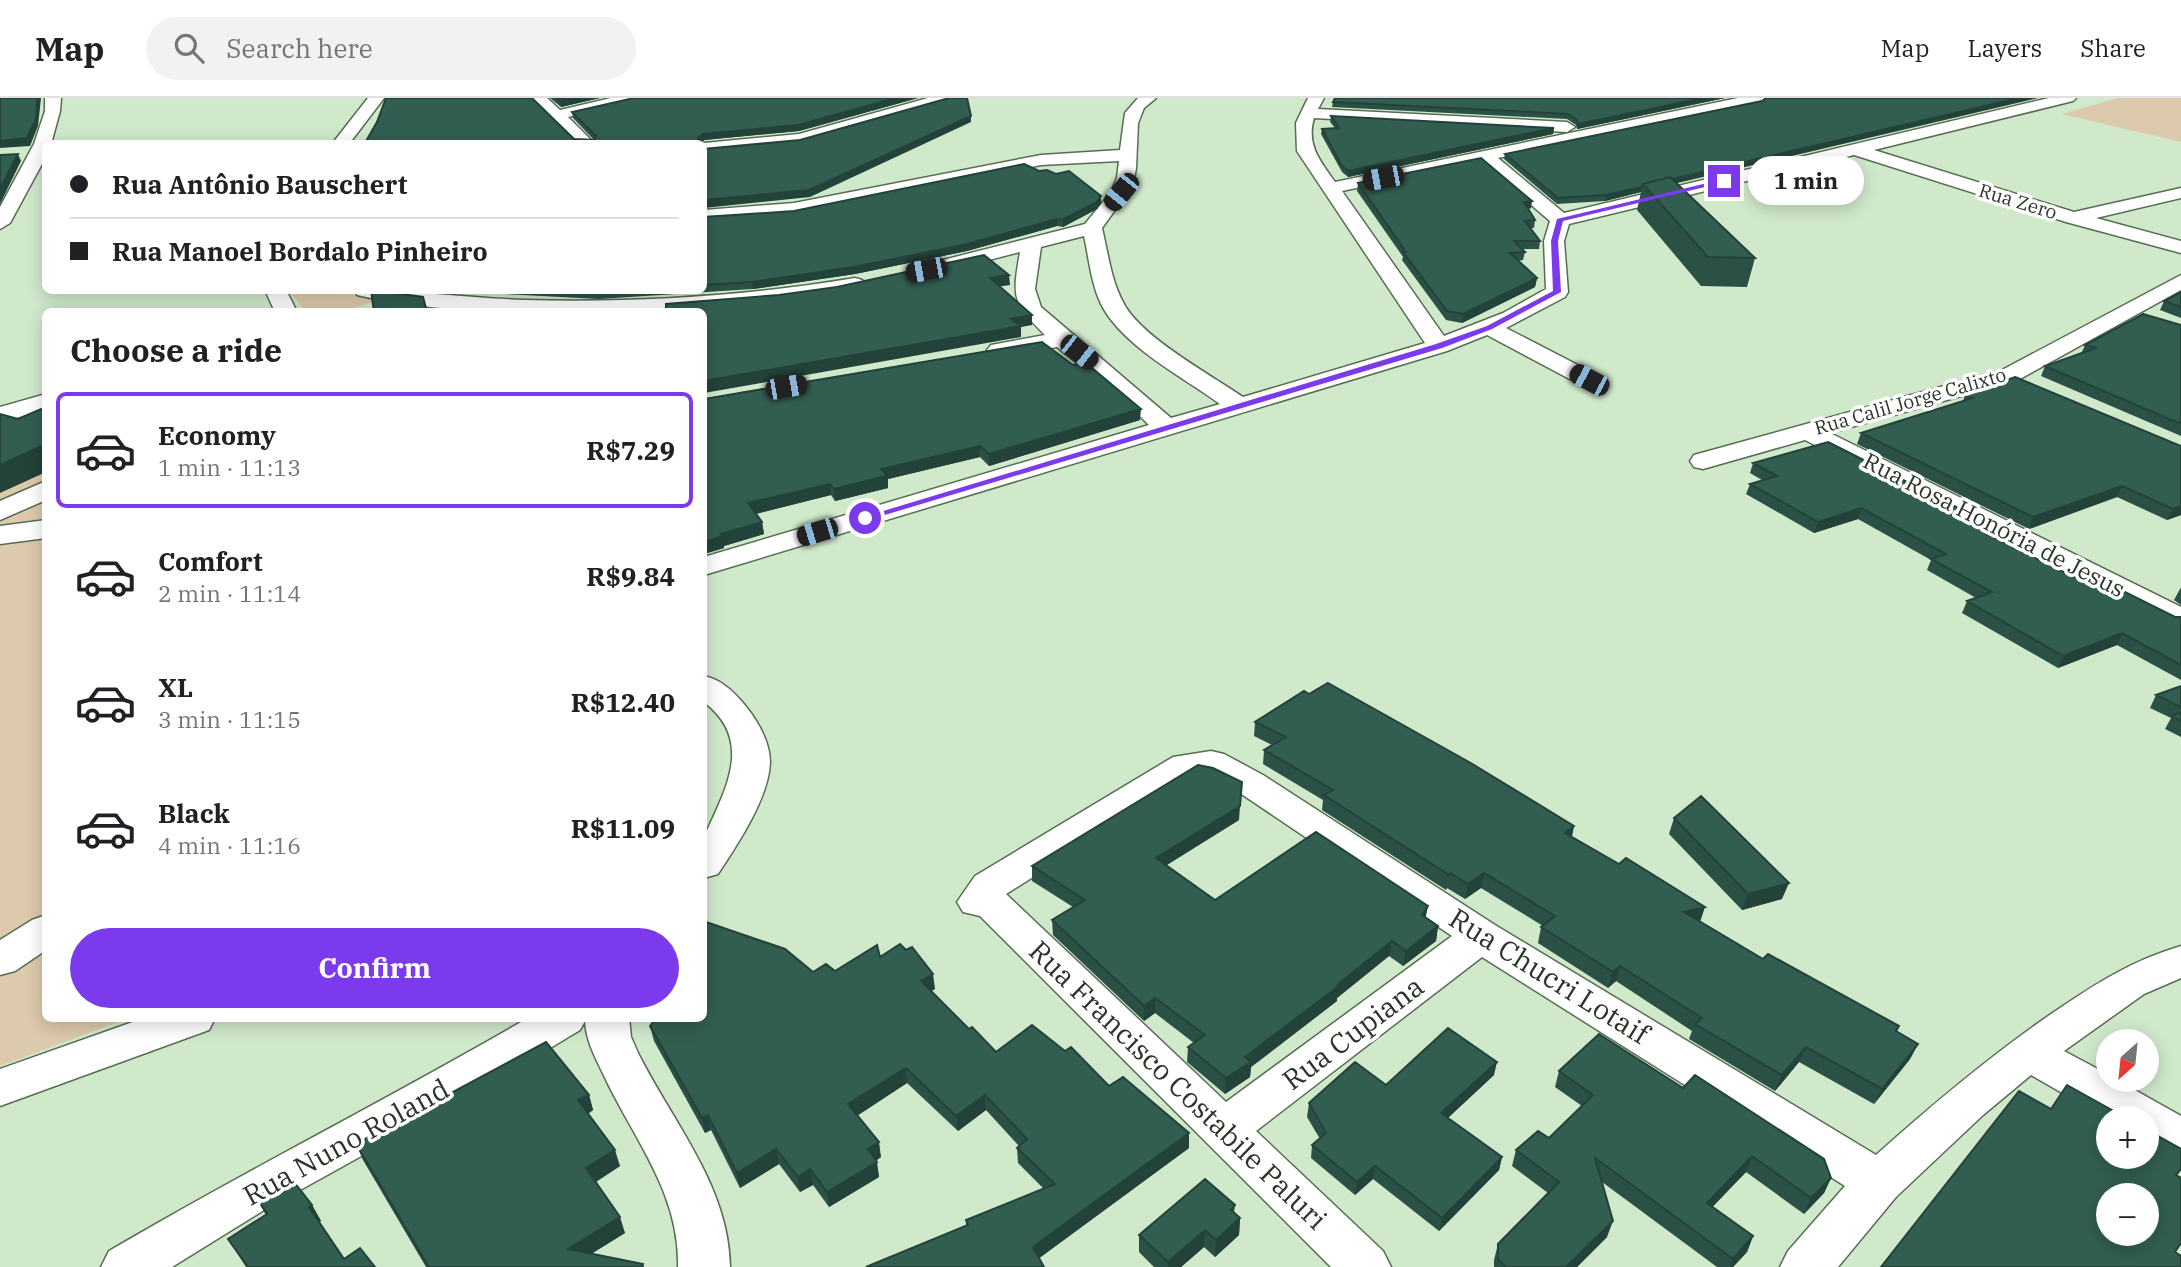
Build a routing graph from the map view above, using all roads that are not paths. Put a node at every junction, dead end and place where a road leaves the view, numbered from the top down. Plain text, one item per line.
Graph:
1 (53, 98) edge
2 (376, 98) edge
3 (538, 98) edge
4 (631, 98) edge
5 (945, 98) edge
6 (1148, 98) edge
7 (1760, 98) edge
8 (2068, 98) edge
9 (1311, 106) edge
10 (557, 116) junction
11 (1612, 130) junction
12 (42, 140) edge
13 (343, 140) edge
14 (583, 140) edge
15 (42, 141) edge
16 (707, 148) edge
17 (1857, 150) junction
18 (38, 152) junction
19 (13, 155) edge
20 (1128, 155) junction
21 (1486, 156) junction
22 (1331, 188) junction
23 (2181, 193) edge
24 (707, 216) edge
25 (2073, 218) junction
26 (1560, 220) junction
27 (0, 223) edge
28 (1092, 228) junction
29 (1031, 245) junction
30 (2181, 247) edge
31 (926, 270) edge
32 (874, 280) edge
33 (2181, 281) edge
34 (386, 294) edge
35 (413, 299) junction
36 (382, 308) edge
37 (2129, 310) junction
38 (2155, 319) edge
39 (1490, 328) junction
40 (1062, 339) junction
41 (1439, 346) junction
42 (979, 353) edge
43 (2010, 375) junction
44 (1589, 380) dead end
45 (2034, 385) edge
46 (42, 402) edge
47 (1238, 405) junction
48 (0, 415) edge
49 (1166, 427) junction
50 (1806, 430) junction
51 (1703, 461) dead end
52 (42, 491) edge
53 (0, 512) edge
54 (42, 530) edge
55 (0, 535) edge
56 (707, 565) edge
57 (2181, 619) edge
58 (717, 705) edge
59 (1222, 766) joint
60 (707, 861) edge
61 (42, 933) edge
62 (1482, 936) junction
63 (0, 960) edge
64 (2181, 961) edge
65 (183, 1022) edge
66 (558, 1022) edge
67 (607, 1022) edge
68 (2030, 1053) junction
69 (0, 1088) edge
70 (2123, 1106) edge
71 (2159, 1126) edge
72 (1224, 1129) junction
73 (2181, 1139) edge
74 (1879, 1182) junction
75 (1354, 1265) edge
76 (127, 1267) edge
77 (704, 1267) edge
78 (1806, 1267) edge

1 - 12 street
2 - 13 street
3 - 10 street
4 - 10 street
5 - 16 street
6 - 20 street
7 - 11 street
8 - 17 street
9 - 11 street
9 - 22 street
10 - 14 street
11 - 21 street
15 - 18 street
17 - 25 street, Rua Zero
17 - 26 street
18 - 19 street
18 - 27 street
20 - 24 street
20 - 28 street
21 - 22 street
21 - 26 street
22 - 41 street
23 - 25 street
25 - 30 street, Rua Zero
26 - 39 street
28 - 29 street
28 - 47 street
29 - 31 street
29 - 40 street
32 - 35 street
33 - 37 street, Rua Calil Jorge Calixto
34 - 35 street
35 - 36 street
37 - 38 street
37 - 43 street, Rua Calil Jorge Calixto
39 - 41 street
39 - 44 street
40 - 42 street
40 - 49 street
41 - 47 street
43 - 45 street
43 - 50 street, Rua Calil Jorge Calixto
46 - 48 street
47 - 49 street
49 - 56 street
50 - 51 street, Rua Calil Jorge Calixto
50 - 57 street, Rua Rosa Honória de Jesus
52 - 53 street
54 - 55 street
58 - 60 street
59 - 62 street, Rua Chucri Lotaif
59 - 72 street, Rua Francisco Costabile Paluri
61 - 63 street
62 - 72 street, Rua Cupiana
62 - 74 street, Rua Chucri Lotaif
64 - 68 street
65 - 69 street
66 - 76 street, Rua Nuno Roland
67 - 77 street
68 - 70 street
68 - 74 street
71 - 73 street
72 - 75 street, Rua Francisco Costabile Paluri
74 - 78 street

